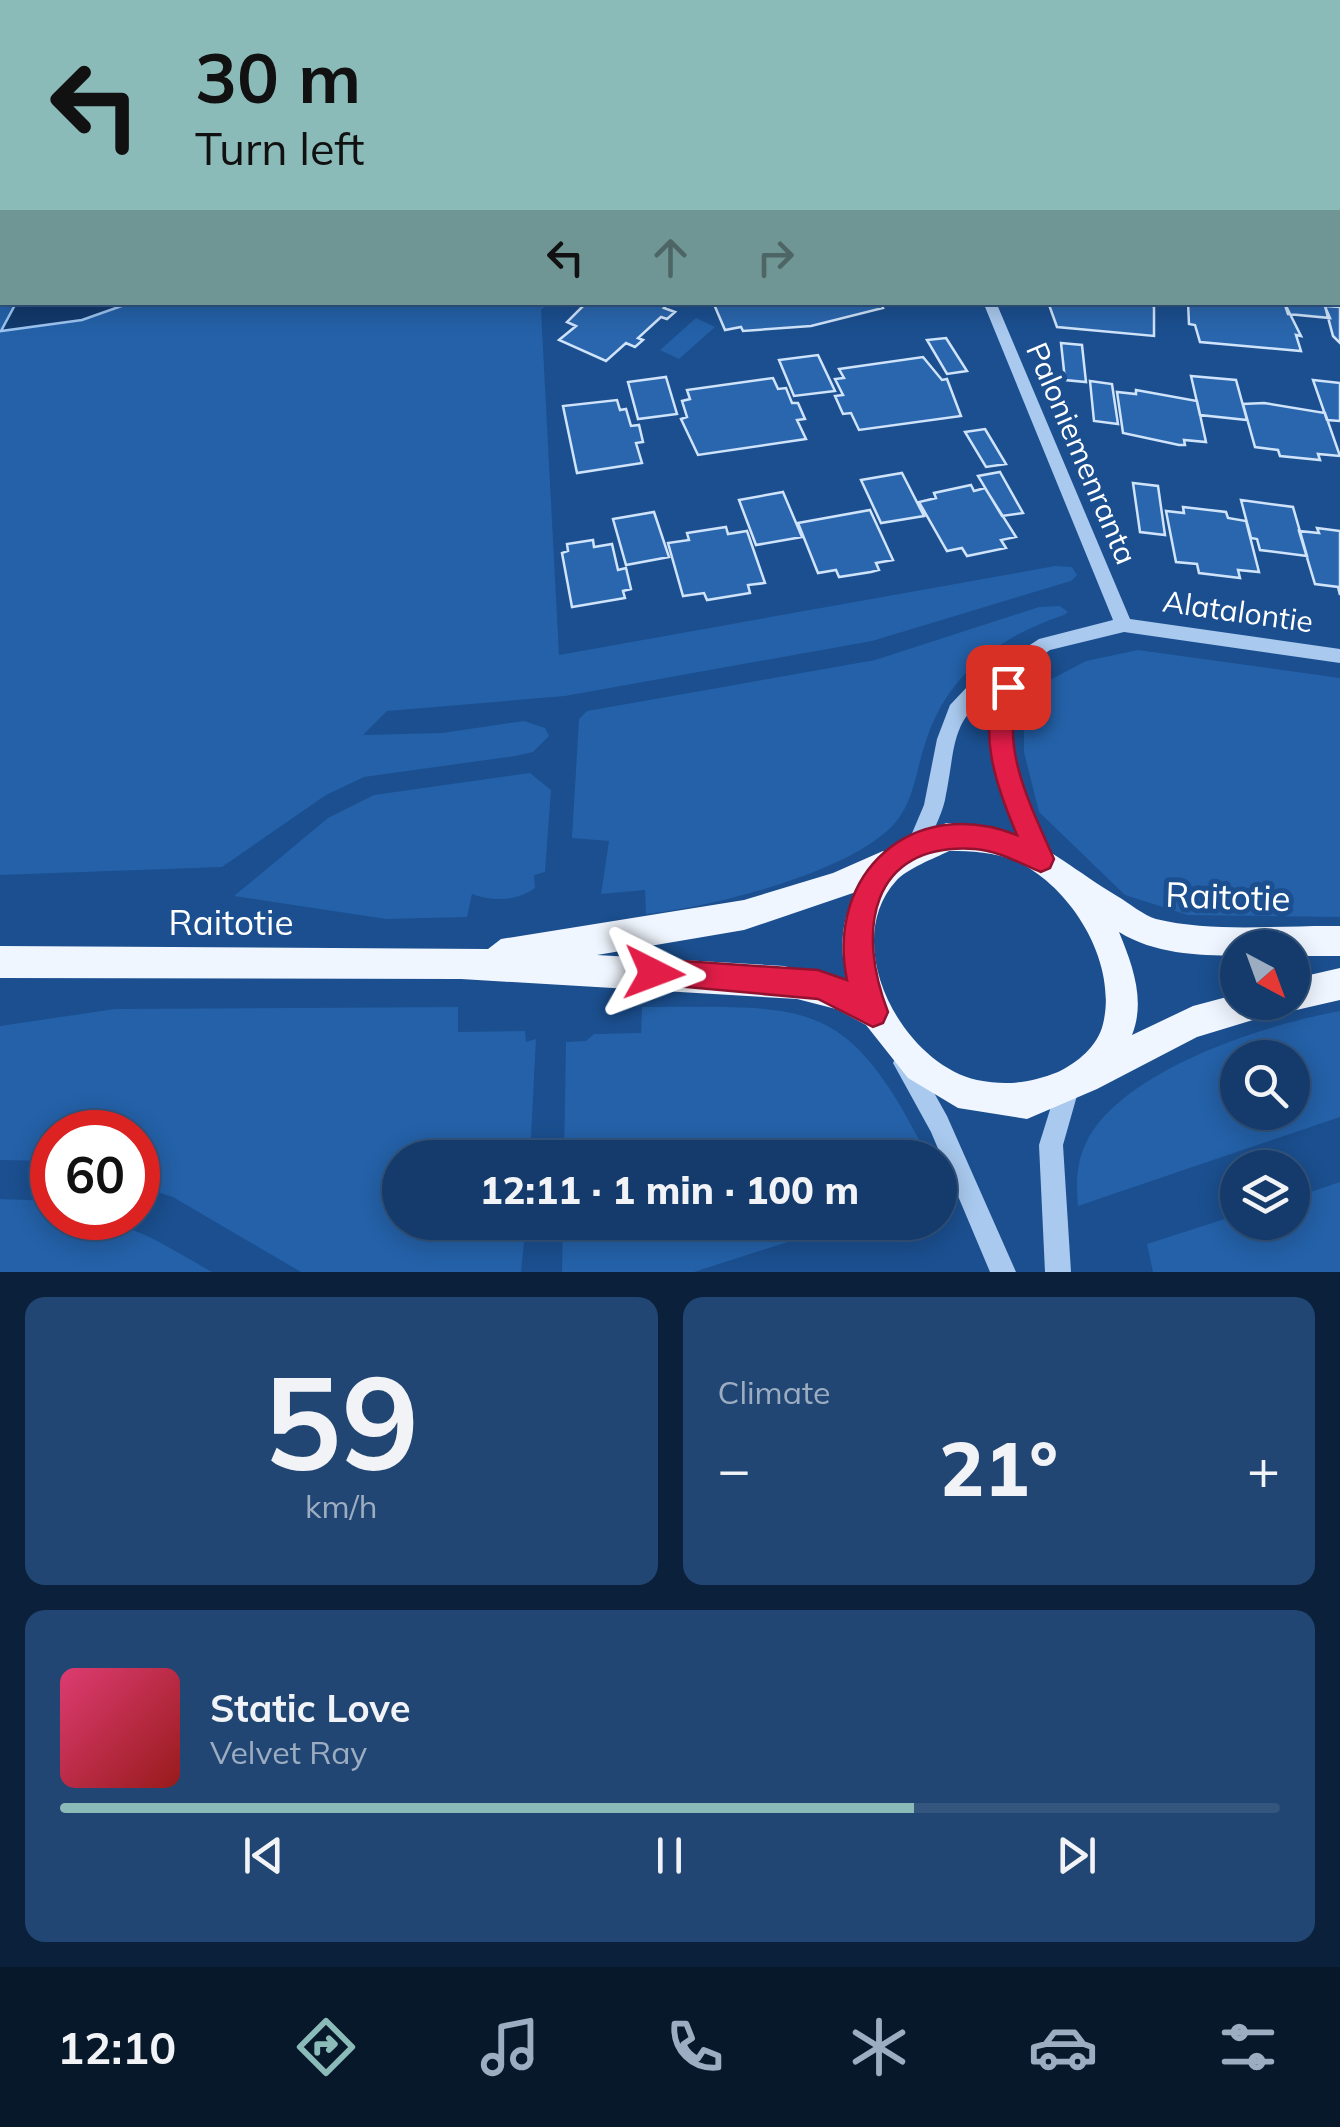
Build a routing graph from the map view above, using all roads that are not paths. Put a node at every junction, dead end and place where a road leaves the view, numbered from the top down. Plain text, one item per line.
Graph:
1 (990, 305) edge
2 (1124, 625) junction
3 (1340, 656) edge
4 (1016, 666) junction
5 (904, 853) junction
6 (1041, 859) junction
7 (1069, 881) junction
8 (1340, 941) edge
9 (0, 962) edge
10 (462, 963) junction
11 (1340, 984) edge
12 (1310, 991) edge
13 (873, 1012) junction
14 (1220, 1014) edge
15 (895, 1045) junction
16 (1093, 1072) junction
17 (1066, 1092) junction
18 (1003, 1272) edge
19 (1058, 1272) edge

1 - 2 street, Paloniemenranta
2 - 3 street, Alatalontie
2 - 4 street, Alatalontie
4 - 5 street, Alatalontie
4 - 6 street
5 - 6 main road
5 - 10 main road, Raitotie
5 - 13 main road
6 - 7 main road
7 - 8 main road, Raitotie
7 - 16 main road
9 - 10 main road, Raitotie
10 - 13 main road, Raitotie
11 - 12 main road
13 - 15 main road
14 - 16 main road
15 - 17 main road
15 - 18 street
16 - 17 main road
17 - 19 street

